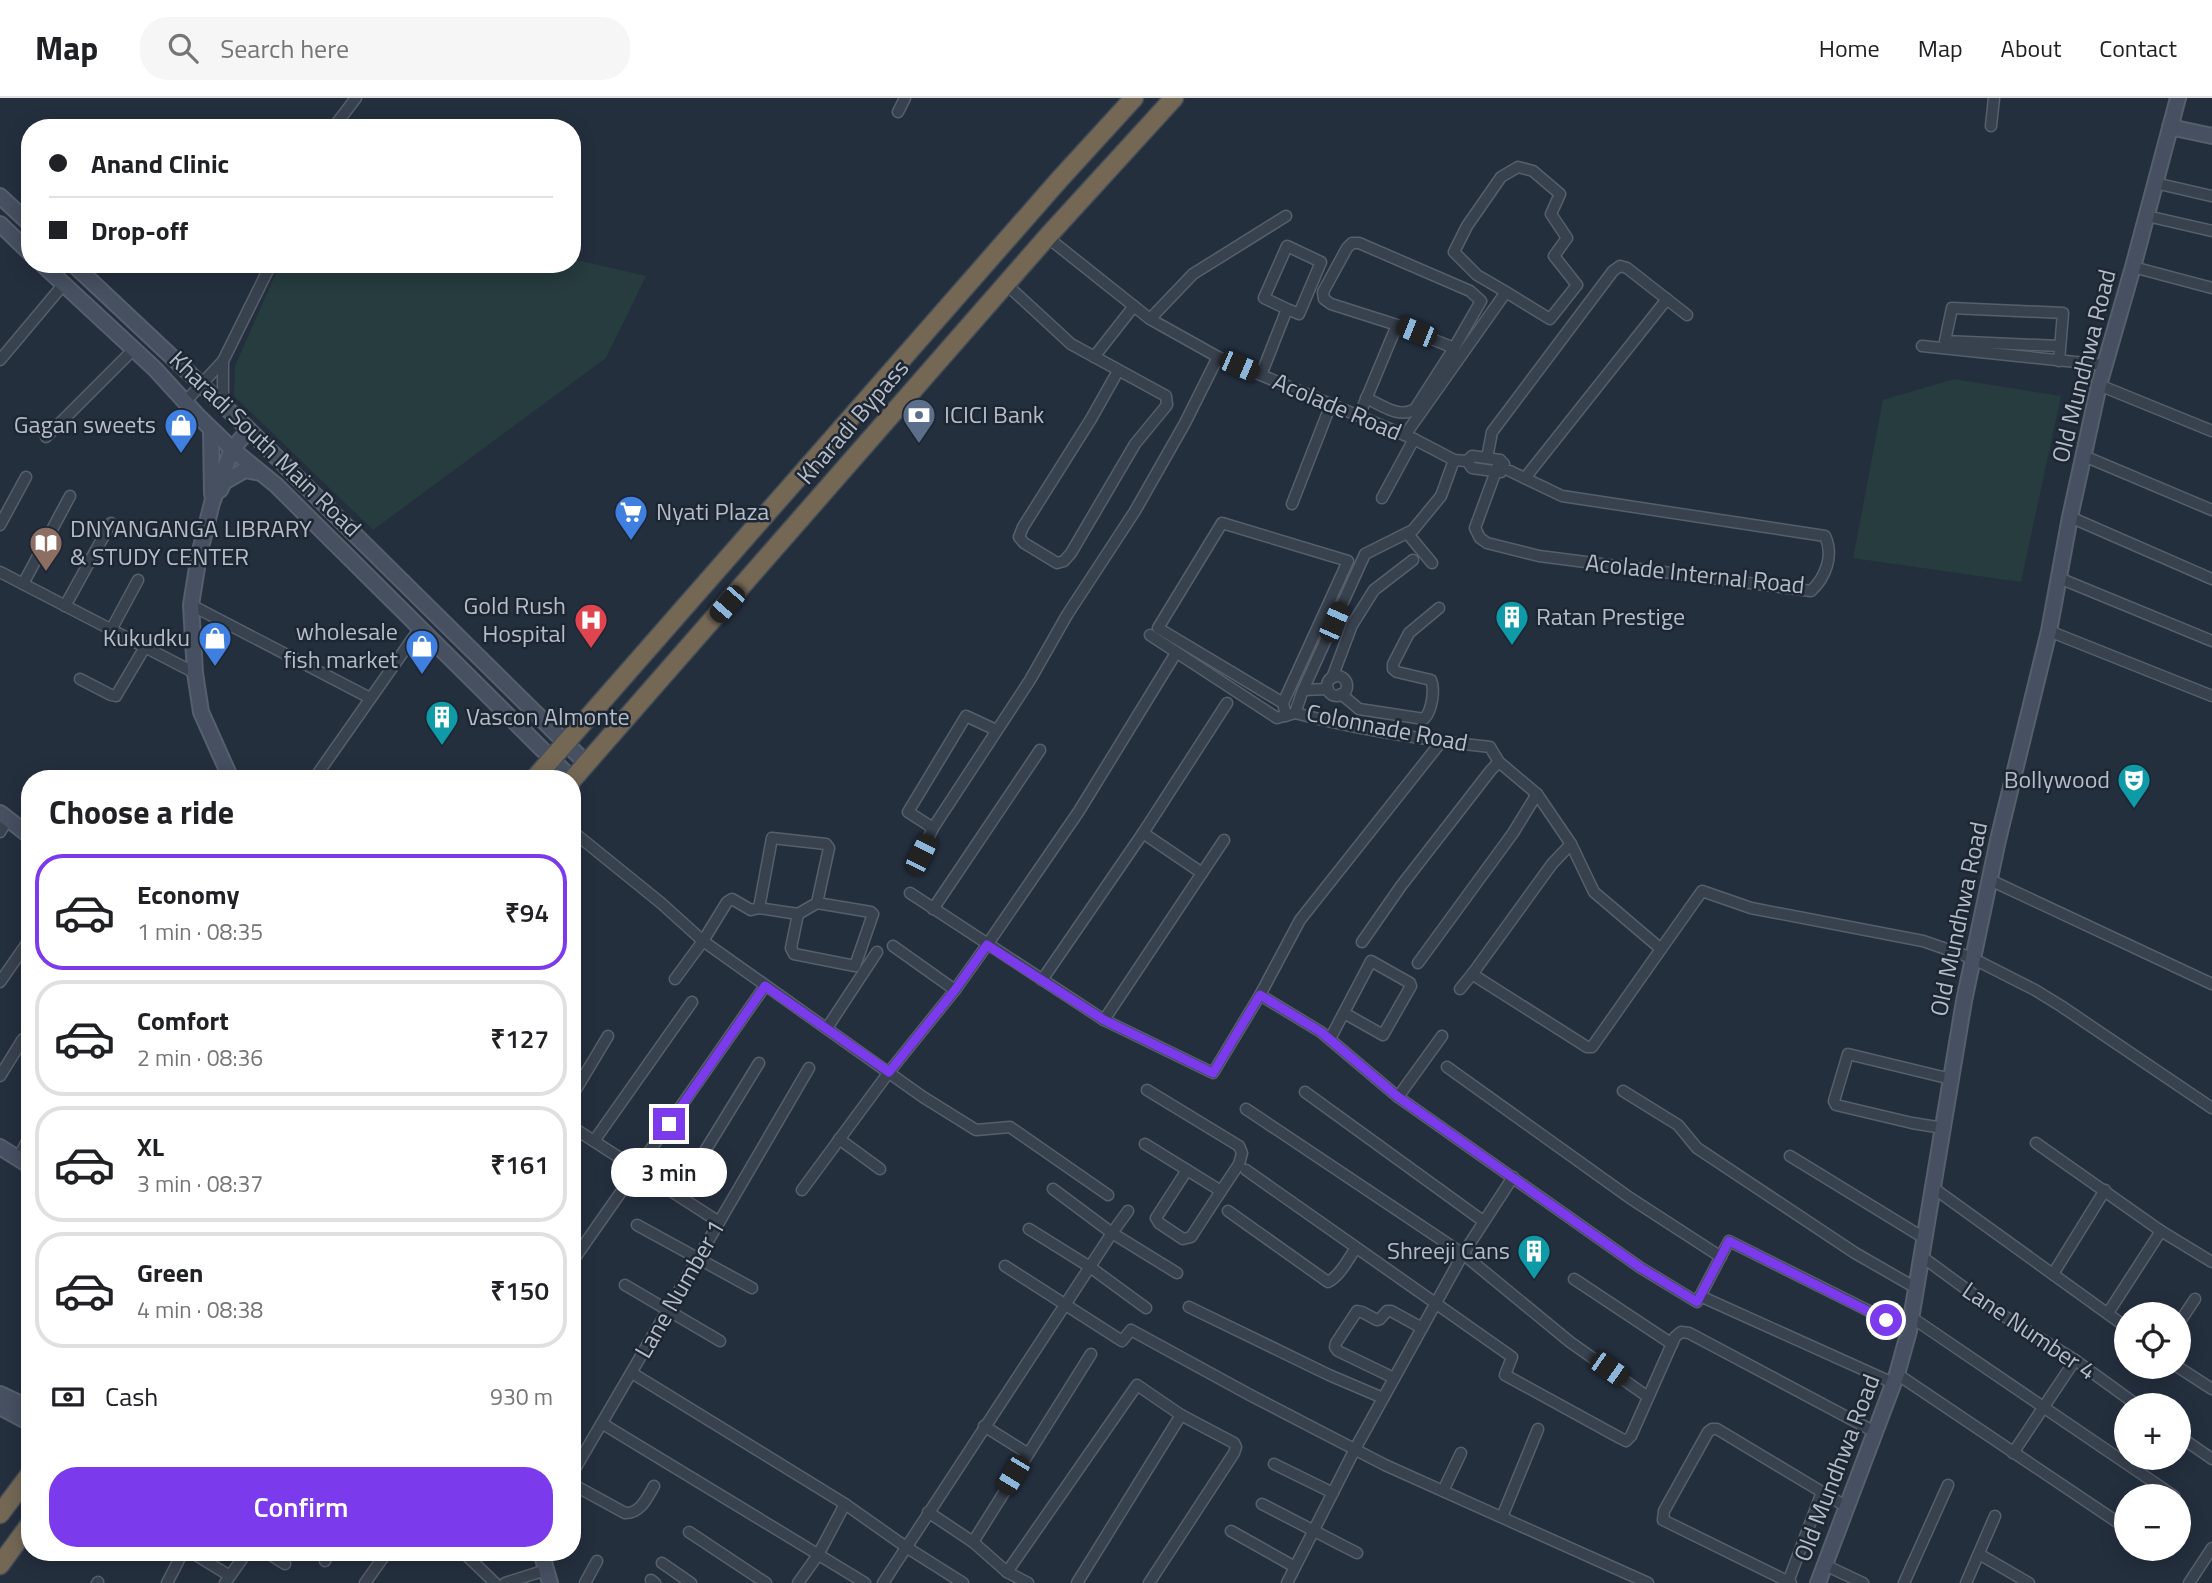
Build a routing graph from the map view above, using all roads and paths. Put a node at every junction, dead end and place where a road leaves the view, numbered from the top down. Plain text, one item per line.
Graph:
1 (356, 98) edge
2 (905, 98) edge
3 (1134, 98) edge
4 (1174, 98) edge
5 (1993, 98) edge
6 (2178, 98) edge
7 (898, 112) dead end
8 (340, 119) edge
9 (1991, 126) dead end
10 (2170, 127) junction
11 (2212, 136) edge
12 (2155, 183) junction
13 (0, 196) edge
14 (2211, 196) edge
15 (21, 216) edge
16 (1286, 216) dead end
17 (2147, 216) junction
18 (0, 223) edge
19 (2212, 231) edge
20 (1047, 237) junction
21 (21, 244) edge
22 (2133, 267) junction
23 (51, 273) edge
24 (83, 273) edge
25 (267, 273) edge
26 (1006, 284) junction
27 (63, 285) junction
28 (2212, 288) edge
29 (1506, 292) junction
30 (1667, 299) junction
31 (1134, 306) junction
32 (1287, 309) junction
33 (1687, 315) dead end
34 (1150, 319) junction
35 (1396, 325) junction
36 (1922, 346) dead end
37 (2059, 346) junction
38 (1454, 348) junction
39 (134, 349) junction
40 (1094, 356) junction
41 (1218, 357) junction
42 (0, 360) edge
43 (223, 361) junction
44 (2059, 361) junction
45 (2105, 365) junction
46 (1118, 371) junction
47 (1261, 375) junction
48 (201, 383) junction
49 (2099, 385) junction
50 (1366, 398) junction
51 (185, 402) junction
52 (223, 404) junction
53 (1331, 404) junction
54 (1359, 416) junction
55 (211, 429) junction
56 (250, 430) junction
57 (2212, 431) edge
58 (46, 437) dead end
59 (1409, 437) junction
60 (232, 449) junction
61 (2084, 456) junction
62 (1487, 458) junction
63 (1454, 460) junction
64 (1500, 460) junction
65 (1467, 461) junction
66 (1510, 471) junction
67 (261, 473) junction
68 (1496, 473) junction
69 (26, 477) dead end
70 (1525, 478) junction
71 (70, 496) dead end
72 (1382, 498) dead end
73 (212, 503) junction
74 (1292, 504) dead end
75 (2212, 510) edge
76 (2070, 517) junction
77 (111, 523) dead end
78 (0, 525) edge
79 (1407, 533) junction
80 (1413, 560) dead end
81 (1432, 563) dead end
82 (0, 572) edge
83 (2059, 578) junction
84 (2212, 579) edge
85 (138, 580) dead end
86 (23, 584) junction
87 (191, 605) junction
88 (65, 606) junction
89 (1439, 608) dead end
90 (420, 628) junction
91 (111, 630) junction
92 (2049, 631) junction
93 (1150, 635) dead end
94 (2212, 641) edge
95 (145, 647) junction
96 (1176, 653) junction
97 (195, 673) junction
98 (80, 678) dead end
99 (1332, 678) junction
100 (1328, 689) junction
101 (1303, 690) junction
102 (1342, 694) junction
103 (2212, 696) edge
104 (370, 698) junction
105 (1227, 703) dead end
106 (1283, 703) junction
107 (1291, 714) junction
108 (996, 730) junction
109 (1441, 742) junction
110 (566, 743) junction
111 (1040, 750) dead end
112 (551, 759) junction
113 (1499, 762) junction
114 (587, 764) junction
115 (226, 770) edge
116 (320, 770) edge
117 (542, 770) edge
118 (562, 770) edge
119 (581, 770) edge
120 (1537, 794) junction
121 (4, 816) edge
122 (933, 828) junction
123 (21, 829) edge
124 (0, 832) edge
125 (1143, 833) junction
126 (581, 838) edge
127 (1224, 840) dead end
128 (1571, 844) junction
129 (921, 854) dead end
130 (1202, 873) junction
131 (1990, 880) junction
132 (910, 893) dead end
133 (817, 903) junction
134 (759, 908) junction
135 (933, 909) junction
136 (798, 914) junction
137 (703, 942) junction
138 (1362, 942) dead end
139 (987, 945) junction
140 (893, 946) dead end
141 (1661, 949) junction
142 (21, 951) edge
143 (877, 953) dead end
144 (1972, 958) junction
145 (1418, 963) dead end
146 (1473, 973) junction
147 (1, 977) edge
148 (675, 979) dead end
149 (1042, 980) junction
150 (2212, 984) edge
151 (765, 986) junction
152 (1460, 989) dead end
153 (955, 990) junction
154 (1260, 995) junction
155 (692, 1002) dead end
156 (1344, 1013) junction
157 (1104, 1020) junction
158 (827, 1028) junction
159 (608, 1036) dead end
160 (1442, 1036) dead end
161 (1330, 1040) junction
162 (21, 1042) edge
163 (758, 1063) dead end
164 (809, 1068) dead end
165 (1447, 1068) dead end
166 (889, 1072) junction
167 (0, 1076) edge
168 (1951, 1079) junction
169 (581, 1081) edge
170 (1147, 1090) dead end
171 (1623, 1091) dead end
172 (1305, 1092) dead end
173 (1398, 1097) junction
174 (2212, 1108) edge
175 (1246, 1109) dead end
176 (1943, 1128) junction
177 (581, 1132) edge
178 (839, 1139) junction
179 (594, 1141) junction
180 (2036, 1143) dead end
181 (1145, 1144) dead end
182 (0, 1147) edge
183 (1790, 1156) dead end
184 (21, 1160) edge
185 (636, 1169) junction
186 (880, 1169) dead end
187 (1187, 1170) junction
188 (1246, 1170) dead end
189 (1513, 1177) junction
190 (1932, 1187) junction
191 (1053, 1189) dead end
192 (802, 1190) dead end
193 (2105, 1190) junction
194 (1221, 1191) junction
195 (678, 1195) junction
196 (1108, 1195) dead end
197 (1128, 1211) dead end
198 (1228, 1211) dead end
199 (1483, 1221) junction
200 (719, 1222) junction
201 (637, 1225) dead end
202 (1029, 1229) dead end
203 (2161, 1231) junction
204 (1112, 1233) junction
205 (1924, 1238) junction
206 (1356, 1248) junction
207 (581, 1249) edge
208 (1463, 1254) junction
209 (1921, 1256) junction
210 (1721, 1257) junction
211 (697, 1258) junction
212 (2212, 1262) edge
213 (1005, 1266) dead end
214 (1090, 1267) junction
215 (1177, 1273) dead end
216 (2053, 1274) junction
217 (1574, 1279) dead end
218 (625, 1285) dead end
219 (752, 1288) dead end
220 (1916, 1288) junction
221 (1700, 1296) junction
222 (2195, 1299) dead end
223 (1436, 1304) junction
224 (1064, 1305) junction
225 (2191, 1305) edge
226 (1189, 1307) dead end
227 (1146, 1308) dead end
228 (668, 1310) junction
229 (2108, 1313) junction
230 (2114, 1318) edge
231 (1910, 1324) junction
232 (1422, 1328) junction
233 (720, 1341) dead end
234 (1672, 1344) junction
235 (1091, 1354) dead end
236 (2076, 1360) junction
237 (632, 1373) junction
238 (2191, 1375) edge
239 (1394, 1378) junction
240 (1895, 1378) junction
241 (2212, 1389) edge
242 (2121, 1393) edge
243 (0, 1394) edge
244 (1648, 1396) junction
245 (1383, 1398) junction
246 (21, 1404) edge
247 (0, 1407) edge
248 (2044, 1407) junction
249 (1181, 1415) junction
250 (21, 1418) edge
251 (603, 1424) junction
252 (984, 1426) junction
253 (1538, 1429) dead end
254 (1875, 1432) junction
255 (2191, 1444) edge
256 (1355, 1449) junction
257 (1027, 1453) junction
258 (1461, 1453) dead end
259 (2013, 1453) junction
260 (581, 1459) edge
261 (2212, 1459) edge
262 (1274, 1464) dead end
263 (2156, 1484) edge
264 (1948, 1485) dead end
265 (21, 1486) edge
266 (654, 1486) dead end
267 (581, 1489) edge
268 (1443, 1491) junction
269 (1822, 1492) junction
270 (1333, 1493) junction
271 (845, 1504) junction
272 (1262, 1504) dead end
273 (1847, 1507) junction
274 (928, 1512) junction
275 (0, 1514) edge
276 (1995, 1516) dead end
277 (1502, 1517) junction
278 (2114, 1520) edge
279 (1313, 1530) junction
280 (1231, 1531) dead end
281 (689, 1532) dead end
282 (21, 1536) edge
283 (972, 1542) junction
284 (906, 1547) junction
285 (2212, 1548) edge
286 (1357, 1553) dead end
287 (1979, 1553) junction
288 (818, 1555) junction
289 (178, 1561) edge
290 (202, 1561) edge
291 (241, 1561) edge
292 (280, 1561) edge
293 (381, 1561) edge
294 (472, 1561) edge
295 (597, 1561) dead end
296 (662, 1563) dead end
297 (285, 1564) dead end
298 (0, 1565) edge
299 (1825, 1565) junction
300 (1294, 1567) junction
301 (1007, 1572) junction
302 (548, 1576) edge
303 (227, 1581) edge
304 (1790, 1582) edge
305 (167, 1583) edge
306 (365, 1583) edge
307 (495, 1583) edge
308 (505, 1583) edge
309 (585, 1583) edge
310 (691, 1583) edge
311 (766, 1583) edge
312 (798, 1583) edge
313 (865, 1583) edge
314 (883, 1583) edge
315 (964, 1583) edge
316 (1028, 1583) edge
317 (1077, 1583) edge
318 (1149, 1583) edge
319 (1287, 1583) edge
320 (1648, 1583) edge
321 (1818, 1583) edge
322 (1863, 1583) edge
323 (1904, 1583) edge
324 (1966, 1583) edge
325 (2029, 1583) edge
326 (2189, 1583) edge

1 - 8 street
2 - 7 street
3 - 110 highway, Kharadi Bypass
4 - 20 highway, Kharadi Bypass
5 - 9 street
6 - 10 street, Old Mundhwa Road
10 - 11 street
10 - 12 street, Old Mundhwa Road
12 - 14 street
12 - 17 street, Old Mundhwa Road
13 - 15 street
16 - 34 street
17 - 19 street
17 - 22 street, Old Mundhwa Road
18 - 21 street
20 - 26 highway, Kharadi Bypass
20 - 31 street, Acolade Road
22 - 28 street
22 - 45 street, Old Mundhwa Road
23 - 27 street, Kharadi South Main Road
24 - 48 street, Kharadi South Main Road
25 - 43 street
26 - 40 street
26 - 114 highway, Kharadi Bypass
27 - 39 street, Kharadi South Main Road
27 - 42 street
29 - 29 street
29 - 59 street
30 - 33 street
30 - 62 street
30 - 70 street
31 - 34 street, Acolade Road
31 - 40 street
32 - 32 street
32 - 47 street
34 - 41 street, Acolade Road
35 - 38 street
35 - 38 street
35 - 50 street
36 - 44 street
37 - 37 street
37 - 44 street
38 - 50 street
39 - 51 street, Kharadi South Main Road
39 - 58 street
40 - 46 street
41 - 47 street, Acolade Road
41 - 108 street
43 - 48 street
43 - 52 street
44 - 45 street
45 - 49 street, Old Mundhwa Road
46 - 46 street
47 - 53 street, Acolade Road
48 - 51 street
48 - 52 street, Kharadi South Main Road
49 - 57 street
49 - 61 street, Old Mundhwa Road
50 - 54 street
51 - 55 street, Kharadi South Main Road
52 - 56 street, Kharadi South Main Road
53 - 54 street, Acolade Road
53 - 74 street
54 - 59 street, Acolade Road
55 - 60 street, Kharadi South Main Road
55 - 73 street
56 - 60 street
56 - 110 street, Kharadi South Main Road
59 - 63 street, Acolade Road
59 - 72 street
60 - 67 street, Kharadi South Main Road
60 - 73 street
61 - 75 street
61 - 76 street, Old Mundhwa Road
62 - 64 street
62 - 65 street
63 - 65 street
63 - 79 street, Colonnade Road
64 - 66 street, Acolade Internal Road
64 - 68 street, Acolade Internal Road
65 - 68 street
66 - 68 street
66 - 70 street, Acolade Internal Road
67 - 73 street
67 - 90 street, Kharadi South Main Road
68 - 70 street, Acolade Internal Road
69 - 78 street
71 - 86 street
73 - 87 street
76 - 83 street, Old Mundhwa Road
76 - 84 street
77 - 88 street
79 - 81 street
79 - 101 street, Colonnade Road
80 - 99 street
82 - 86 street
83 - 92 street, Old Mundhwa Road
83 - 94 street
85 - 91 street
86 - 88 street
87 - 97 street
87 - 104 street
88 - 91 street
89 - 102 street
90 - 104 street
90 - 112 street, Kharadi South Main Road
91 - 95 street
92 - 103 street
92 - 131 street, Old Mundhwa Road
93 - 96 street
95 - 97 street
95 - 98 street
96 - 107 street
96 - 139 street
97 - 115 street
99 - 100 street
99 - 102 street
100 - 101 street
100 - 102 street
101 - 107 street, Colonnade Road
104 - 116 street
105 - 125 street
106 - 106 street
106 - 107 street
107 - 109 street, Colonnade Road
108 - 122 street
108 - 122 street
109 - 113 street, Colonnade Road
109 - 154 street
110 - 112 highway, Kharadi Bypass
110 - 114 street, Kharadi South Main Road
111 - 135 street
112 - 117 highway, Kharadi Bypass
112 - 118 street, Kharadi South Main Road
113 - 120 street
113 - 138 street
114 - 119 highway, Kharadi Bypass
120 - 128 street
120 - 145 street
121 - 123 street
121 - 124 street
122 - 129 street
125 - 130 street
125 - 149 street
126 - 137 street
127 - 130 street
128 - 141 street
128 - 146 street
130 - 157 street
131 - 144 street, Old Mundhwa Road
131 - 150 street
132 - 135 street
133 - 134 street
133 - 136 street
133 - 136 street
134 - 136 street
134 - 137 street
135 - 139 street
137 - 148 street
137 - 151 street
139 - 149 street
139 - 153 street
140 - 153 street
141 - 144 street
141 - 146 street
142 - 147 street
143 - 158 street
144 - 168 street, Old Mundhwa Road
144 - 174 street
146 - 152 street
149 - 157 street
151 - 158 street
151 - 185 street
153 - 166 street
154 - 157 street
154 - 161 street
155 - 179 street
156 - 156 street
156 - 161 street
158 - 166 street
159 - 169 street
160 - 173 street
161 - 173 street
162 - 167 street
163 - 195 street
164 - 200 street, Lane Number 1
165 - 210 street
166 - 178 street
166 - 196 street
168 - 176 street, Old Mundhwa Road
168 - 176 street
170 - 194 street
171 - 220 street
172 - 199 street
173 - 189 street
175 - 208 street
176 - 190 street, Old Mundhwa Road
177 - 179 street
178 - 186 street
178 - 192 street
179 - 185 street
180 - 193 street
181 - 187 street
182 - 184 street
183 - 205 street
185 - 195 street
185 - 207 street
187 - 194 street
187 - 194 street
188 - 206 street
189 - 199 street
189 - 221 street
190 - 205 street, Old Mundhwa Road
190 - 216 street
191 - 204 street
193 - 203 street
193 - 216 street
195 - 200 street
197 - 204 street
198 - 206 street
199 - 208 street
200 - 211 street, Lane Number 1
201 - 211 street
202 - 214 street
203 - 212 street
203 - 229 street
204 - 214 street
204 - 215 street
205 - 209 street, Old Mundhwa Road
206 - 223 street
208 - 223 street
208 - 244 street
209 - 220 street, Old Mundhwa Road
209 - 236 street, Lane Number 4
210 - 221 street
210 - 231 street
211 - 219 street
211 - 228 street, Lane Number 1
213 - 224 street
214 - 224 street
214 - 227 street
216 - 229 street
217 - 234 street
218 - 228 street
220 - 231 street, Old Mundhwa Road
221 - 240 street
222 - 225 street
223 - 232 street
223 - 244 street
224 - 252 street
224 - 256 street
226 - 245 street
228 - 233 street
228 - 237 street, Lane Number 1
229 - 230 street
231 - 240 street, Old Mundhwa Road
231 - 248 street
232 - 239 street
232 - 239 street
234 - 244 street
234 - 254 street
235 - 257 street
236 - 242 street, Lane Number 4
236 - 248 street
237 - 251 street, Lane Number 1
237 - 271 street
238 - 241 street
239 - 245 street
240 - 254 street, Old Mundhwa Road
240 - 259 street
243 - 246 street
245 - 256 street
247 - 250 street
248 - 259 street
248 - 263 street
249 - 301 street
249 - 317 street
249 - 318 street
251 - 260 street, Lane Number 1
251 - 288 street
252 - 257 street
252 - 274 street
253 - 277 street
254 - 273 street, Old Mundhwa Road
255 - 261 street
256 - 268 street
256 - 270 street
257 - 283 street
258 - 268 street
259 - 278 street
262 - 270 street
264 - 323 street
265 - 275 highway
266 - 267 street
268 - 277 street
269 - 273 street
269 - 304 street
269 - 304 street
270 - 279 street
271 - 284 street
271 - 288 street
272 - 279 street
273 - 299 street, Old Mundhwa Road
274 - 283 street
274 - 284 street
276 - 287 street
277 - 320 street
279 - 286 street
279 - 300 street
280 - 300 street
281 - 311 street
282 - 298 highway
283 - 301 street
284 - 314 street
284 - 315 street
285 - 326 street
287 - 324 street
287 - 325 street
288 - 312 street
288 - 313 street
289 - 305 street
290 - 303 street
291 - 303 street
292 - 297 street
293 - 306 street
294 - 307 street
295 - 309 street
296 - 310 street
299 - 321 street, Old Mundhwa Road
299 - 322 street
300 - 319 street
301 - 316 street
302 - 308 street

